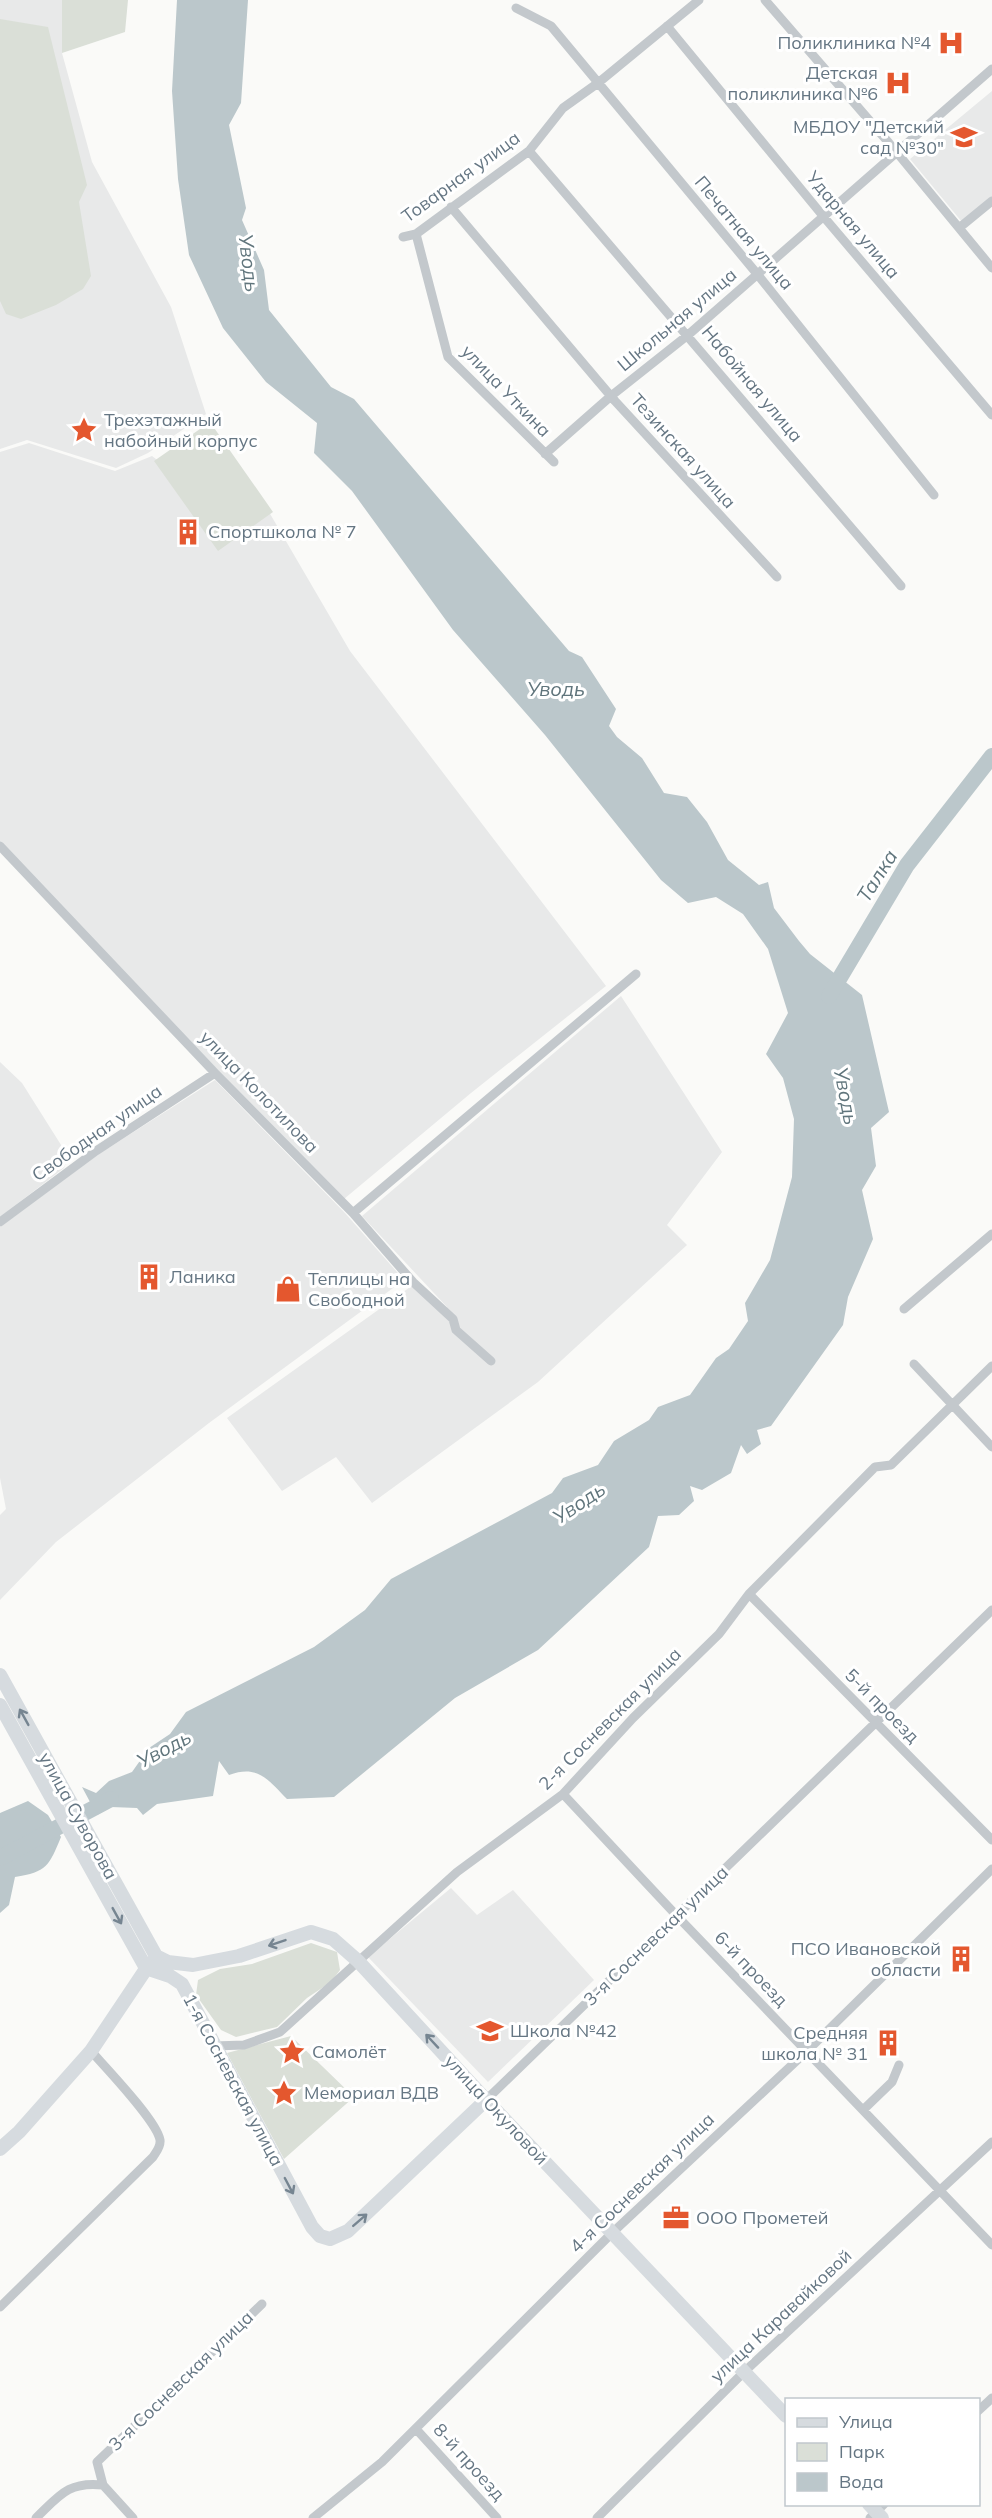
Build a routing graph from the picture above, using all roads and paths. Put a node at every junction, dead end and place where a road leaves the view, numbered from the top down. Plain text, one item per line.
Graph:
1 (699, 0) edge
2 (765, 0) edge
3 (516, 8) dead end
4 (667, 26) junction
5 (992, 69) edge
6 (598, 83) junction
7 (529, 151) junction
8 (896, 152) junction
9 (992, 201) edge
10 (451, 207) junction
11 (823, 216) junction
12 (959, 228) junction
13 (416, 234) junction
14 (403, 237) dead end
15 (992, 268) edge
16 (758, 275) junction
17 (688, 335) junction
18 (611, 396) junction
19 (992, 415) edge
20 (545, 454) junction
21 (554, 462) dead end
22 (934, 495) dead end
23 (777, 577) dead end
24 (901, 586) dead end
25 (0, 846) edge
26 (636, 974) dead end
27 (215, 1073) junction
28 (353, 1213) junction
29 (0, 1222) edge
30 (992, 1234) edge
31 (904, 1309) dead end
32 (492, 1361) dead end
33 (914, 1364) dead end
34 (992, 1366) edge
35 (953, 1404) junction
36 (992, 1446) edge
37 (749, 1594) junction
38 (992, 1610) edge
39 (0, 1675) edge
40 (0, 1705) edge
41 (875, 1723) junction
42 (563, 1794) junction
43 (992, 1840) edge
44 (94, 1861) junction
45 (992, 1869) edge
46 (677, 1916) junction
47 (156, 1956) junction
48 (358, 1961) junction
49 (146, 1968) junction
50 (214, 2046) junction
51 (807, 2050) junction
52 (91, 2051) junction
53 (899, 2065) dead end
54 (486, 2100) junction
55 (863, 2110) junction
56 (992, 2142) edge
57 (0, 2149) edge
58 (940, 2192) junction
59 (312, 2228) joint
60 (612, 2233) junction
61 (992, 2245) edge
62 (262, 2304) dead end
63 (0, 2307) edge
64 (744, 2372) junction
65 (992, 2398) edge
66 (980, 2409) edge
67 (785, 2415) edge
68 (416, 2429) junction
69 (103, 2485) junction
70 (36, 2518) edge
71 (133, 2518) edge
72 (313, 2518) edge
73 (496, 2518) edge
74 (597, 2518) edge

1 - 4 street, Товарная улица
2 - 8 street
3 - 6 street, Печатная улица
4 - 6 street, Товарная улица
4 - 11 street, Ударная улица
5 - 8 street, Школьная улица
6 - 7 street, Товарная улица
6 - 16 street, Печатная улица
7 - 10 street, Товарная улица
7 - 17 street, Набойная улица
8 - 11 street, Школьная улица
8 - 12 street
9 - 12 street
10 - 13 street, Товарная улица
10 - 18 street, Тезинская улица
11 - 16 street, Школьная улица
11 - 19 street, Ударная улица
12 - 15 street
13 - 14 street, Товарная улица
13 - 20 street, улица Уткина
16 - 17 street, Школьная улица
16 - 22 street, Печатная улица
17 - 18 street, Школьная улица
17 - 24 street, Набойная улица
18 - 20 street, Школьная улица
18 - 23 street, Тезинская улица
20 - 21 street, улица Уткина
25 - 27 street, улица Колотилова
26 - 28 street
27 - 28 street, улица Колотилова
27 - 29 street, Свободная улица
28 - 32 street, улица Колотилова
30 - 31 street
33 - 35 street
34 - 35 street, 2-я Сосневская улица
35 - 36 street
35 - 37 street, 2-я Сосневская улица
37 - 41 street, 5-й проезд
37 - 42 street, 2-я Сосневская улица
38 - 41 street, 3-я Сосневская улица
44 -> 39 main road, улица Суворова
40 - 44 main road, улица Суворова
41 - 43 street, 5-й проезд
41 - 46 street, 3-я Сосневская улица
42 - 46 street, 6-й проезд
42 - 48 street, 2-я Сосневская улица
44 - 47 main road, улица Суворова
44 -> 49 main road, улица Суворова
45 - 51 street, 4-я Сосневская улица
46 - 51 street, 6-й проезд
46 - 54 street, 3-я Сосневская улица
48 -> 47 main road, улица Окуловой
47 - 49 main road
48 - 50 street, 2-я Сосневская улица
54 -> 48 main road, улица Окуловой
49 - 50 main road, 1-я Сосневская улица
49 - 52 main road
50 -> 59 main road, 1-я Сосневская улица
51 - 55 street, 6-й проезд
51 - 60 street, 4-я Сосневская улица
52 - 57 main road
52 - 63 street
53 - 55 street
59 -> 54 main road, 3-я Сосневская улица
54 - 60 main road, улица Окуловой
55 - 58 street, 6-й проезд
56 - 58 street, улица Каравайковой
58 - 61 street, 6-й проезд
58 - 64 street, улица Каравайковой
60 - 64 main road, улица Окуловой
60 - 68 street, 4-я Сосневская улица
62 - 69 street, 3-я Сосневская улица
64 - 67 main road, улица Окуловой
64 - 74 street, улица Каравайковой
65 - 66 street
68 - 72 street, 4-я Сосневская улица
68 - 73 street, 8-й проезд
69 - 70 street
69 - 71 street

